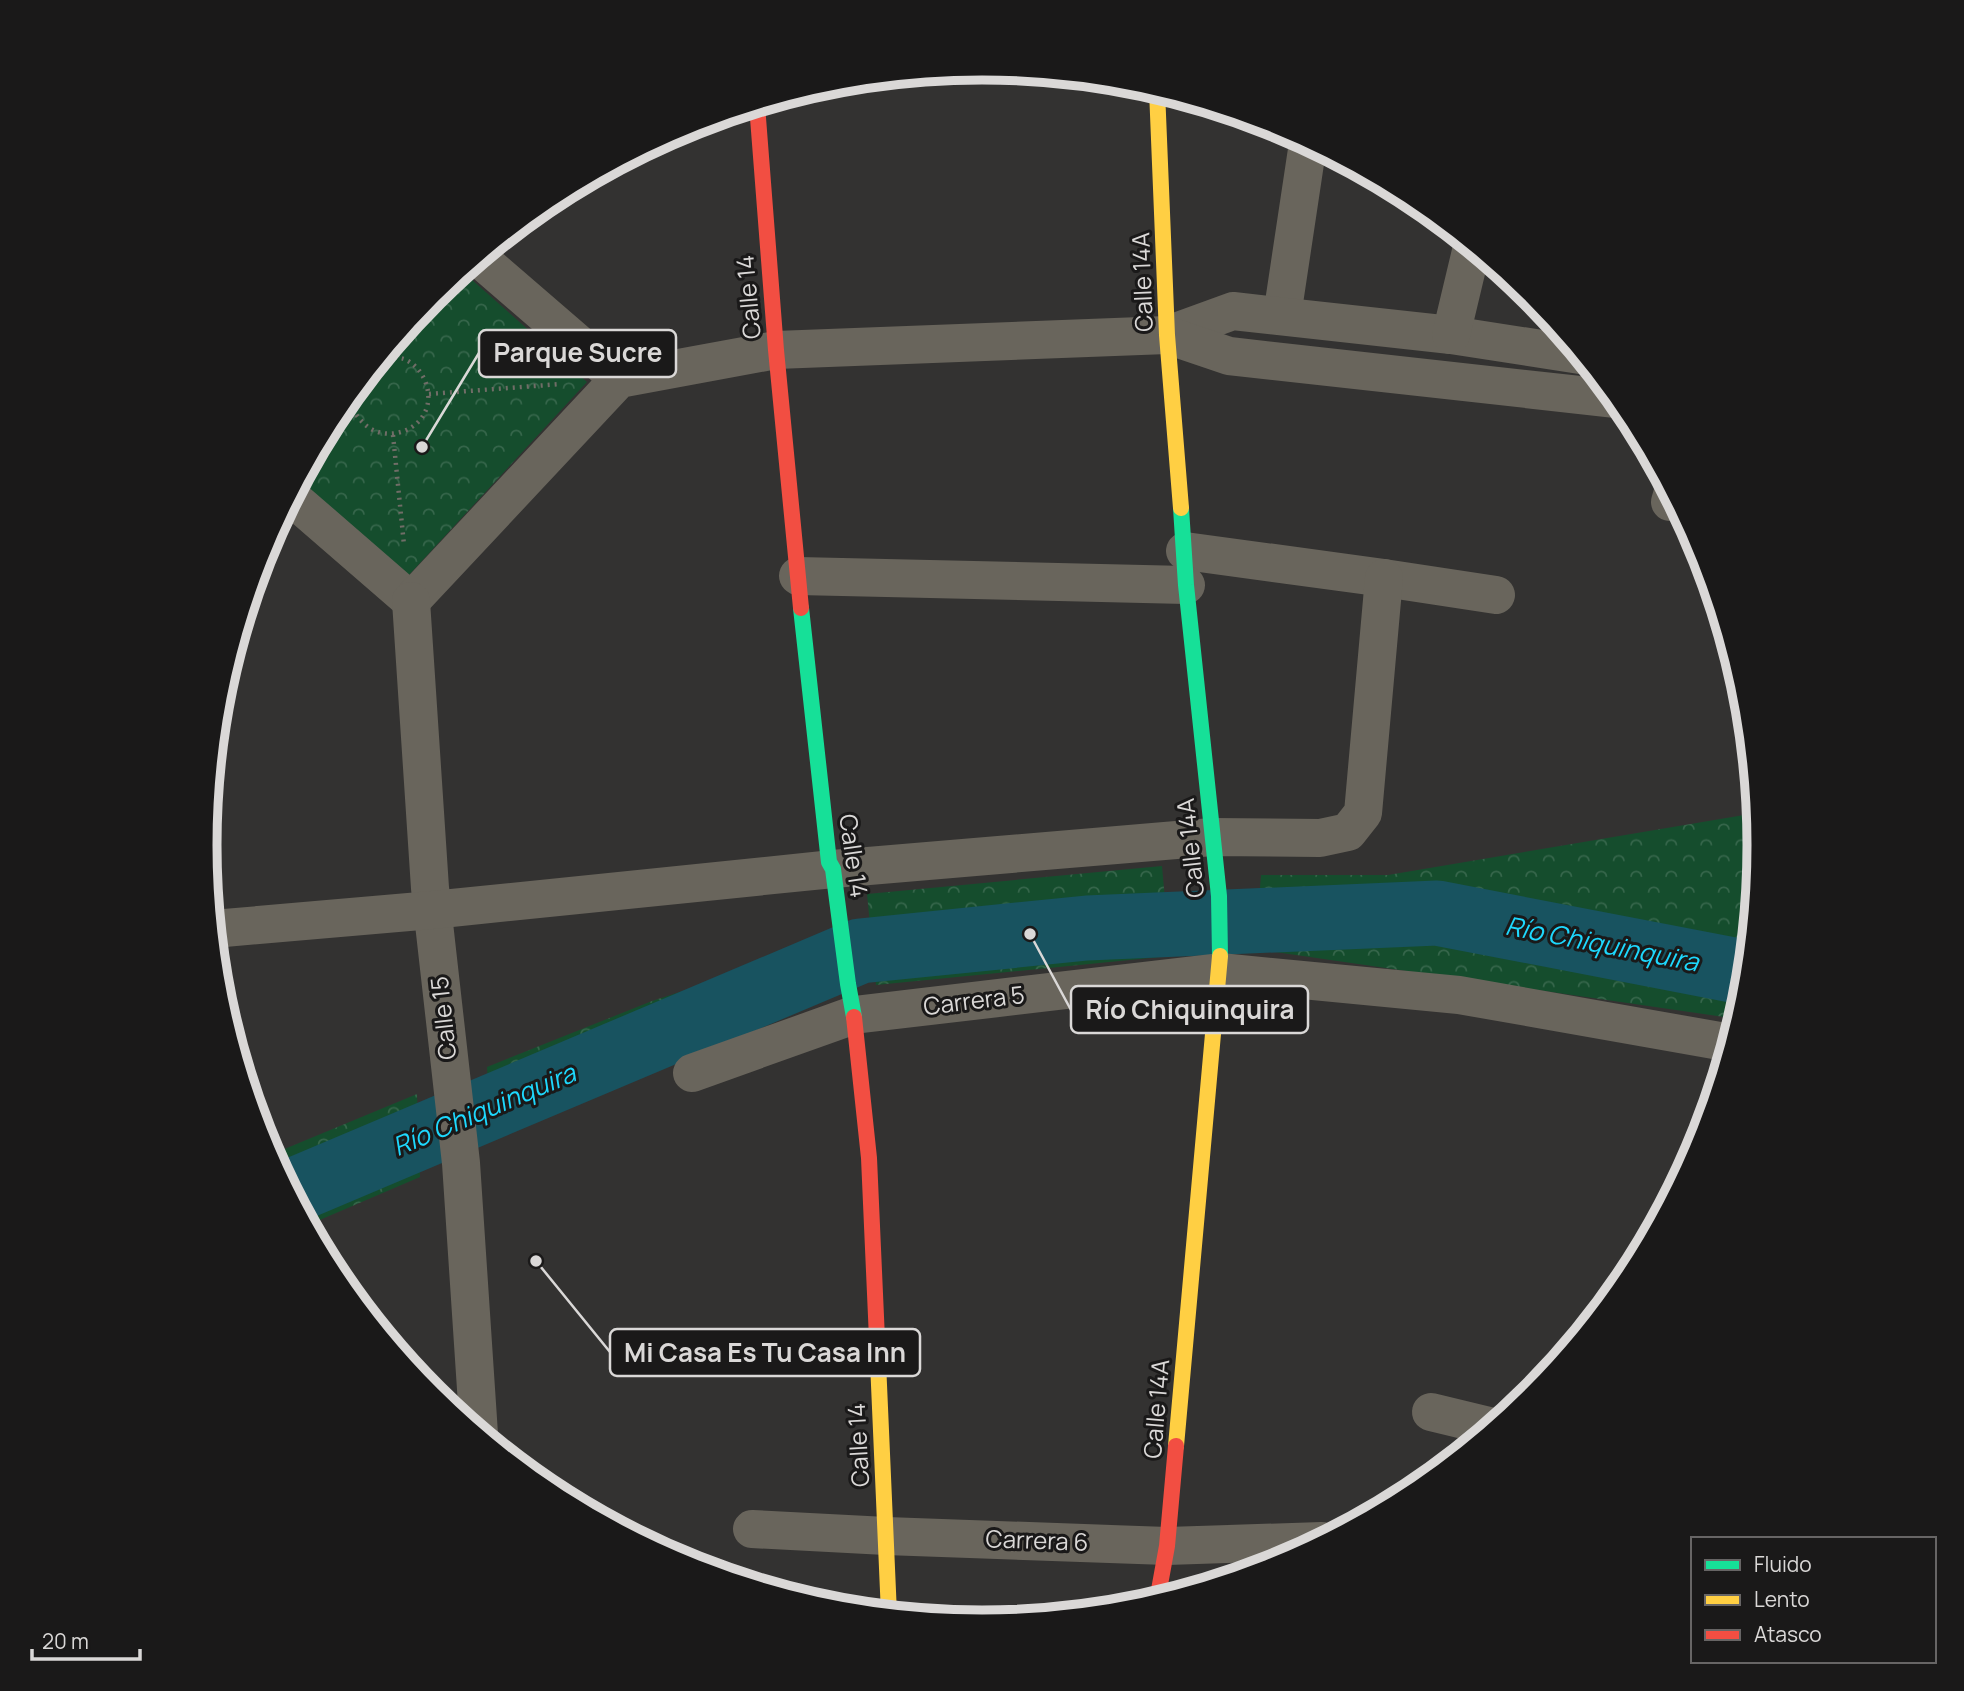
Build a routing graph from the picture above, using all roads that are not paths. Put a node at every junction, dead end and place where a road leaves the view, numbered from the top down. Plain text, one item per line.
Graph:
1 (1157, 101) edge
2 (758, 115) edge
3 (1306, 153) edge
4 (1470, 257) edge
5 (486, 264) edge
6 (1282, 316) junction
7 (1167, 335) junction
8 (1451, 335) junction
9 (776, 350) junction
10 (1567, 353) edge
11 (619, 379) junction
12 (1602, 397) edge
13 (298, 503) edge
14 (1186, 568) junction
15 (797, 576) junction
16 (1384, 578) junction
17 (1496, 595) dead end
18 (411, 601) junction
19 (1212, 837) junction
20 (833, 869) junction
21 (432, 910) junction
22 (222, 928) edge
23 (1221, 959) junction
24 (851, 999) junction
25 (1721, 1041) edge
26 (692, 1073) dead end
27 (1431, 1412) dead end
28 (479, 1422) edge
29 (1482, 1424) edge
30 (752, 1529) dead end
31 (886, 1536) junction
32 (1298, 1542) edge
33 (1167, 1546) junction
34 (1159, 1589) edge
35 (889, 1605) edge

1 - 7 street, Calle 14A
2 - 9 street, Calle 14
3 - 6 street
4 - 8 street
5 - 11 street
6 - 7 street
6 - 8 street
7 - 9 street
7 - 12 street
7 - 14 street, Calle 14A
8 - 10 street
9 - 11 street
9 - 15 street, Calle 14
11 - 18 street
13 - 18 street
14 - 15 street
14 - 16 street
14 - 19 street, Calle 14A
15 - 20 street, Calle 14
16 - 17 street
16 - 19 street
18 - 21 street, Calle 15
19 - 20 street
19 - 23 street, Calle 14A
20 - 21 street
20 - 24 street, Calle 14
21 - 22 street
21 - 28 street, Calle 15
23 - 24 street, Carrera 5
23 - 25 street, Carrera 5
23 - 33 street, Calle 14A
24 - 26 street, Carrera 5
24 - 31 street, Calle 14
27 - 29 street
30 - 31 street, Carrera 6
31 - 33 street, Carrera 6
31 - 35 street, Calle 14
32 - 33 street, Carrera 6
33 - 34 street, Calle 14A

